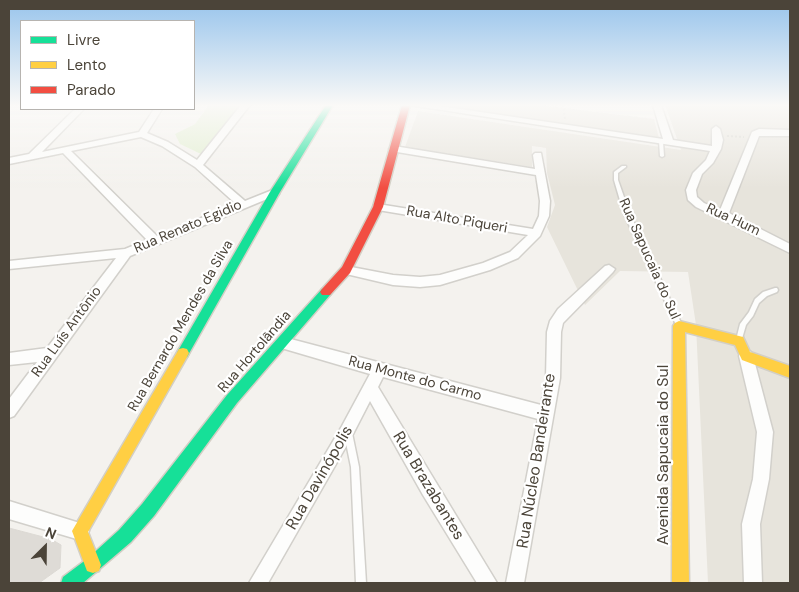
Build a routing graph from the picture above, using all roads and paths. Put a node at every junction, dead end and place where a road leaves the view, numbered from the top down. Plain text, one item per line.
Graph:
1 (717, 132) edge
2 (56, 133) edge
3 (224, 133) edge
4 (313, 133) edge
5 (398, 133) edge
6 (598, 133) edge
7 (663, 133) edge
8 (721, 133) edge
9 (758, 133) edge
10 (142, 134) joint
11 (754, 138) junction
12 (665, 142) junction
13 (716, 148) junction
14 (394, 149) junction
15 (66, 151) junction
16 (538, 155) dead end
17 (32, 156) junction
18 (662, 156) dead end
19 (9, 161) edge
20 (198, 165) junction
21 (624, 167) dead end
22 (541, 173) junction
23 (275, 192) junction
24 (242, 204) junction
25 (378, 207) junction
26 (723, 214) junction
27 (536, 234) junction
28 (155, 241) junction
29 (790, 249) edge
30 (126, 253) junction
31 (9, 265) edge
32 (609, 269) dead end
33 (346, 270) junction
34 (776, 290) dead end
35 (679, 326) junction
36 (283, 343) junction
37 (742, 348) junction
38 (51, 354) junction
39 (9, 359) edge
40 (379, 370) junction
41 (790, 372) edge
42 (370, 387) junction
43 (9, 411) edge
44 (547, 414) junction
45 (347, 431) junction
46 (9, 510) edge
47 (80, 531) junction
48 (94, 565) junction
49 (69, 583) edge
50 (258, 583) edge
51 (361, 583) edge
52 (488, 583) edge
53 (515, 583) edge
54 (681, 583) edge
55 (753, 583) edge

1 - 13 street, Rua Hum
2 - 17 street
3 - 20 street
4 - 23 street, Rua Bernardo Mendes da Silva
5 - 14 street, Rua Hortolãndia
6 - 12 street
7 - 12 street
8 - 11 path
9 - 11 street
10 - 15 street
10 - 20 street
11 - 26 street
12 - 13 street
12 - 18 lane
13 - 26 street, Rua Hum
14 - 22 street
14 - 25 street, Rua Hortolãndia
15 - 17 street
15 - 28 street
16 - 22 street
17 - 19 street
20 - 24 street
21 - 35 lane, Rua Sapucaia do Sul
22 - 27 street
23 - 24 street, Rua Renato Egidio
23 - 47 street, Rua Bernardo Mendes da Silva
24 - 28 street, Rua Renato Egidio
25 - 27 street, Rua Alto Piqueri
25 - 33 street, Rua Hortolãndia
26 - 29 street, Rua Hum
27 - 33 street
28 - 30 street, Rua Renato Egidio
30 - 31 street, Rua Renato Egidio
30 - 38 street, Rua Luís Antônio
32 - 44 street, Rua Núcleo Bandeirante
33 - 36 street, Rua Hortolãndia
34 - 37 lane
35 - 37 street
35 - 54 street, Avenida Sapucaia do Sul
36 - 40 street, Rua Monte do Carmo
36 - 48 street, Rua Hortolãndia
37 - 41 street
37 - 55 street
38 - 39 street
38 - 43 street, Rua Luís Antônio
40 - 42 street, Rua Davinópolis
40 - 44 street, Rua Monte do Carmo
42 - 45 street, Rua Davinópolis
42 - 52 street, Rua Brazabantes
44 - 53 street, Rua Núcleo Bandeirante
45 - 50 street, Rua Davinópolis
45 - 51 lane
46 - 47 street
47 - 48 street
48 - 49 street, Rua Hortolãndia

